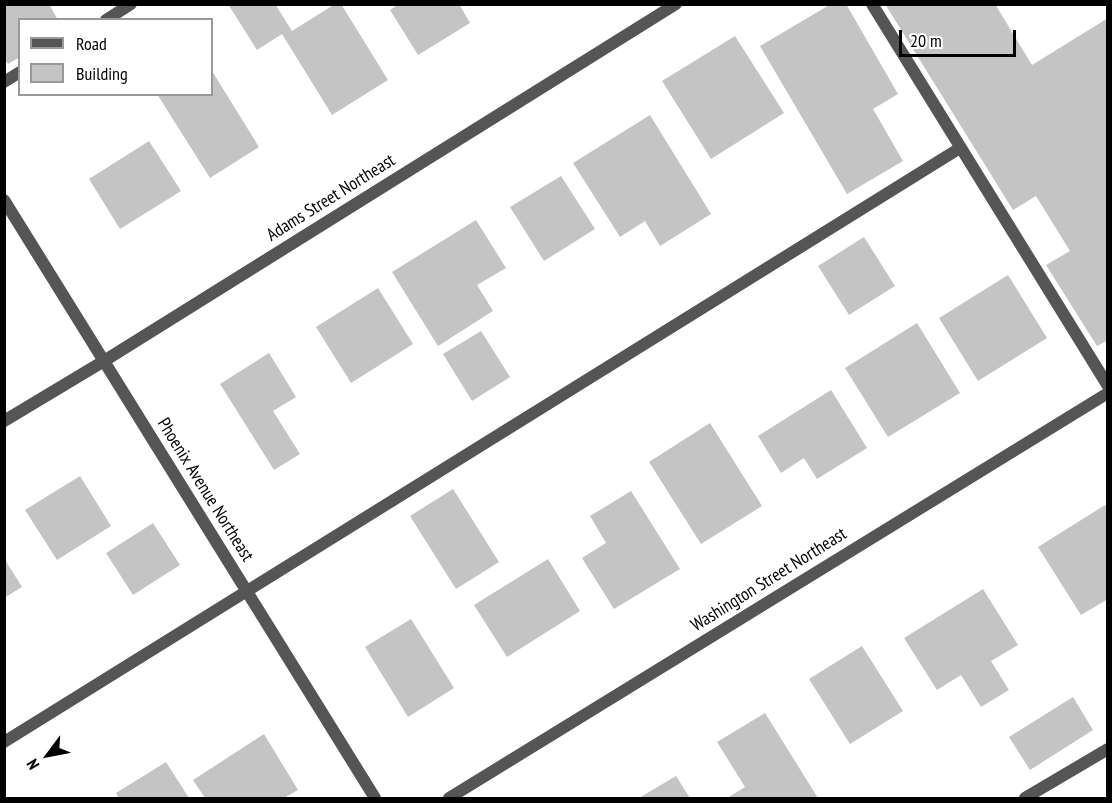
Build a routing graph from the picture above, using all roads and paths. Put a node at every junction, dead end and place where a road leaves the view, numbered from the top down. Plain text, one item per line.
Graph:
1 (131, 4) edge
2 (676, 4) edge
3 (872, 4) edge
4 (109, 18) edge
5 (18, 73) edge
6 (4, 82) edge
7 (960, 148) junction
8 (4, 200) edge
9 (104, 361) junction
10 (1107, 386) edge
11 (1107, 393) edge
12 (4, 421) edge
13 (247, 591) junction
14 (4, 742) edge
15 (1107, 748) edge
16 (375, 798) edge
17 (449, 798) edge
18 (1025, 798) edge

1 - 4 street
2 - 9 street, Adams Street Northeast
3 - 7 street
5 - 6 street
7 - 10 street
7 - 13 street
8 - 9 street, Phoenix Avenue Northeast
9 - 12 street, Adams Street Northeast
9 - 13 street, Phoenix Avenue Northeast
11 - 17 street, Washington Street Northeast
13 - 14 street
13 - 16 street, Phoenix Avenue Northeast
15 - 18 street

